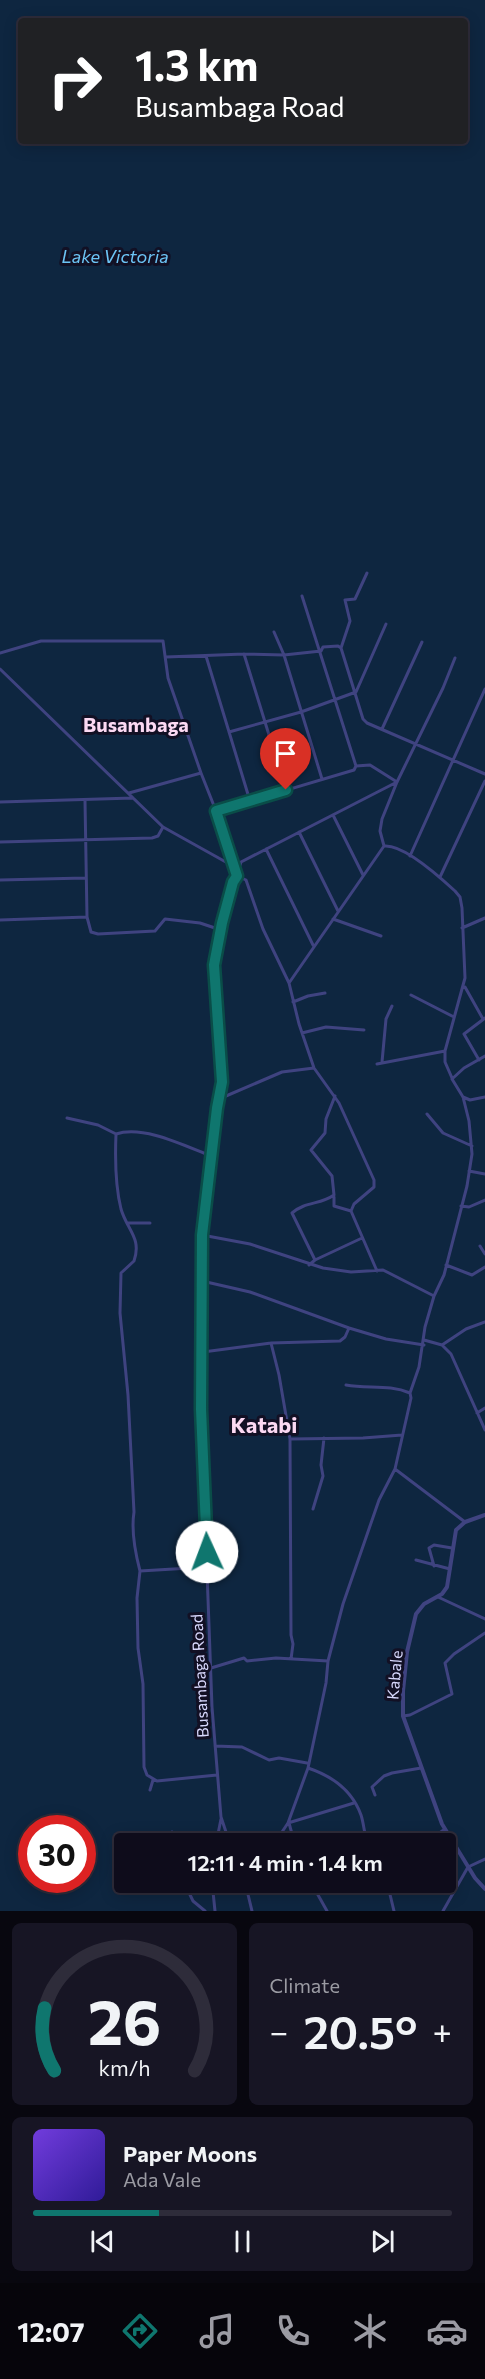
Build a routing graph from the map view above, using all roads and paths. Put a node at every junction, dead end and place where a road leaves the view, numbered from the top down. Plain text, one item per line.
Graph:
1 (367, 573) dead end
2 (302, 596) dead end
3 (386, 624) dead end
4 (274, 632) dead end
5 (422, 642) dead end
6 (341, 648) junction
7 (321, 651) junction
8 (0, 654) edge
9 (244, 654) junction
10 (206, 656) junction
11 (284, 656) junction
12 (166, 657) junction
13 (455, 658) dead end
14 (0, 669) edge
15 (485, 689) edge
16 (356, 692) junction
17 (336, 700) junction
18 (301, 712) junction
19 (264, 721) junction
20 (382, 729) junction
21 (229, 732) junction
22 (416, 743) junction
23 (453, 759) junction
24 (356, 766) junction
25 (201, 773) junction
26 (485, 774) edge
27 (322, 779) junction
28 (485, 781) edge
29 (397, 782) junction
30 (286, 790) junction
31 (129, 793) junction
32 (134, 798) junction
33 (86, 801) junction
34 (250, 801) junction
35 (0, 802) edge
36 (216, 811) junction
37 (333, 815) junction
38 (163, 827) junction
39 (299, 832) junction
40 (86, 839) junction
41 (0, 842) edge
42 (384, 846) junction
43 (266, 849) junction
44 (410, 856) junction
45 (234, 866) junction
46 (363, 875) junction
47 (237, 876) junction
48 (440, 877) junction
49 (86, 878) junction
50 (0, 880) edge
51 (338, 911) junction
52 (87, 917) junction
53 (485, 918) edge
54 (333, 919) junction
55 (0, 920) edge
56 (462, 928) junction
57 (221, 930) junction
58 (381, 936) dead end
59 (313, 946) junction
60 (289, 983) junction
61 (464, 985) junction
62 (326, 993) dead end
63 (411, 995) dead end
64 (293, 1002) junction
65 (392, 1006) dead end
66 (455, 1018) junction
67 (484, 1019) edge
68 (364, 1030) dead end
69 (302, 1033) junction
70 (445, 1051) junction
71 (485, 1056) edge
72 (479, 1060) junction
73 (382, 1063) junction
74 (377, 1064) dead end
75 (314, 1068) junction
76 (452, 1079) junction
77 (334, 1096) junction
78 (463, 1097) junction
79 (485, 1097) edge
80 (219, 1100) junction
81 (427, 1114) dead end
82 (67, 1118) dead end
83 (116, 1134) junction
84 (472, 1146) junction
85 (211, 1156) junction
86 (469, 1171) junction
87 (485, 1174) edge
88 (334, 1196) junction
89 (485, 1200) edge
90 (461, 1206) junction
91 (351, 1211) junction
92 (127, 1223) junction
93 (150, 1223) dead end
94 (202, 1235) junction
95 (363, 1238) junction
96 (480, 1246) dead end
97 (485, 1254) edge
98 (315, 1260) junction
99 (445, 1264) junction
100 (309, 1265) junction
101 (485, 1267) edge
102 (377, 1271) junction
103 (202, 1281) junction
104 (434, 1296) junction
105 (485, 1322) edge
106 (349, 1328) junction
107 (424, 1340) junction
108 (271, 1343) junction
109 (442, 1345) junction
110 (424, 1346) junction
111 (203, 1352) junction
112 (346, 1385) dead end
113 (410, 1393) junction
114 (485, 1408) edge
115 (477, 1413) junction
116 (485, 1430) edge
117 (402, 1435) junction
118 (324, 1438) junction
119 (290, 1439) junction
120 (395, 1468) junction
121 (313, 1509) dead end
122 (485, 1515) edge
123 (465, 1522) junction
124 (452, 1548) junction
125 (416, 1560) dead end
126 (434, 1566) junction
127 (207, 1567) junction
128 (450, 1569) junction
129 (140, 1571) junction
130 (437, 1597) junction
131 (485, 1619) edge
132 (485, 1633) edge
133 (291, 1659) junction
134 (328, 1661) junction
135 (210, 1668) junction
136 (403, 1716) junction
137 (215, 1746) junction
138 (308, 1763) junction
139 (423, 1767) junction
140 (308, 1768) junction
141 (217, 1775) junction
142 (153, 1780) junction
143 (150, 1790) dead end
144 (375, 1795) dead end
145 (354, 1803) junction
146 (221, 1817) junction
147 (288, 1823) junction
148 (445, 1829) junction
149 (218, 1833) edge
150 (226, 1833) edge
151 (281, 1833) edge
152 (292, 1833) edge
153 (365, 1833) edge
154 (439, 1833) edge
155 (485, 1859) edge
156 (468, 1867) junction
157 (485, 1889) edge
158 (189, 1893) edge
159 (213, 1893) edge
160 (248, 1893) edge
161 (317, 1893) edge
162 (390, 1893) edge
163 (205, 1911) edge
164 (215, 1911) edge
165 (252, 1911) edge
166 (327, 1911) edge
167 (394, 1911) edge
168 (443, 1911) edge

1 - 6 street
2 - 7 street
3 - 16 street
4 - 11 street
5 - 20 street
6 - 7 street
6 - 16 street
7 - 11 street
7 - 17 street
8 - 12 street
9 - 10 street
9 - 11 street
9 - 19 street
10 - 12 street
10 - 21 street
11 - 18 street
12 - 25 street
13 - 22 street
14 - 31 street
15 - 23 street
16 - 17 street
16 - 20 street
17 - 18 street
17 - 24 street
18 - 19 street
18 - 27 street
19 - 21 street
19 - 30 street
20 - 22 street
21 - 34 street
22 - 23 street
22 - 29 street
23 - 26 street
23 - 44 street
24 - 27 street
24 - 29 street
25 - 31 street
25 - 36 street
27 - 30 street
28 - 48 street
29 - 37 street
29 - 42 street
30 - 34 street
31 - 32 street
32 - 33 street
32 - 38 street
33 - 35 street
33 - 40 street
34 - 36 street
36 - 45 street
37 - 39 street
37 - 46 street
38 - 40 street
38 - 45 street
39 - 43 street
39 - 51 street
40 - 41 street
40 - 49 street
42 - 44 street
42 - 46 street
43 - 47 street
43 - 59 street
44 - 48 street
45 - 47 street
46 - 51 street
47 - 57 street, Busambaga Road
47 - 60 street
48 - 56 street
49 - 50 street
49 - 52 street
51 - 54 street
52 - 55 street
52 - 57 street
53 - 56 street
54 - 58 street
54 - 59 street
56 - 61 street
57 - 80 street, Busambaga Road
59 - 60 street
60 - 64 street
61 - 66 street
61 - 67 street
62 - 64 street
63 - 66 street
64 - 69 street
65 - 73 street
66 - 70 street
67 - 72 street
68 - 69 street
69 - 75 street
70 - 73 street
70 - 76 street
71 - 72 street
72 - 76 street
73 - 74 street
75 - 77 street
75 - 80 street
76 - 78 street
77 - 88 street
77 - 91 street
78 - 79 street
78 - 84 street
80 - 85 street, Busambaga Road
81 - 84 street
82 - 83 street
83 - 85 street
83 - 92 street
84 - 86 street
85 - 94 street, Busambaga Road
86 - 87 street
86 - 90 street
88 - 91 street
88 - 98 street
89 - 90 street
90 - 99 street
91 - 95 street
92 - 93 street
92 - 129 street
94 - 100 street
94 - 103 street, Busambaga Road
95 - 98 street
95 - 102 street
96 - 97 street
98 - 100 street
99 - 101 street
99 - 104 street
100 - 102 street
102 - 104 street
103 - 106 street
103 - 111 street, Busambaga Road
104 - 107 street
105 - 109 street
106 - 108 street
106 - 110 street
107 - 109 street
107 - 110 street
108 - 111 street
108 - 119 street
109 - 115 street
110 - 113 street
111 - 127 street, Busambaga Road
112 - 113 street
113 - 117 street
114 - 115 street
115 - 116 street
117 - 118 street
117 - 120 street
118 - 119 street
118 - 121 street
119 - 133 street
120 - 123 street
120 - 134 street
122 - 123 street
123 - 124 street, Kabale
124 - 126 street
124 - 128 street, Kabale
125 - 126 street
126 - 128 street
127 - 129 street
127 - 135 street, Busambaga Road
128 - 130 street, Kabale
129 - 142 street
130 - 131 street
130 - 136 street, Kabale
132 - 136 street
133 - 134 street
133 - 135 street
134 - 138 street
135 - 137 street, Busambaga Road
136 - 139 street, Kabale
137 - 138 street
137 - 141 street, Busambaga Road
138 - 140 street
139 - 144 street
139 - 148 street, Kabale
140 - 145 street
140 - 147 street
141 - 142 street
141 - 146 street, Busambaga Road
142 - 143 street
145 - 147 street
145 - 153 street
146 - 149 street
146 - 150 street, Busambaga Road
147 - 151 street
147 - 152 street
148 - 154 street
148 - 156 street, Kabale
155 - 156 street
156 - 157 street, Kabale
156 - 168 street
158 - 163 street
159 - 164 street
160 - 165 street
161 - 166 street
162 - 167 street

